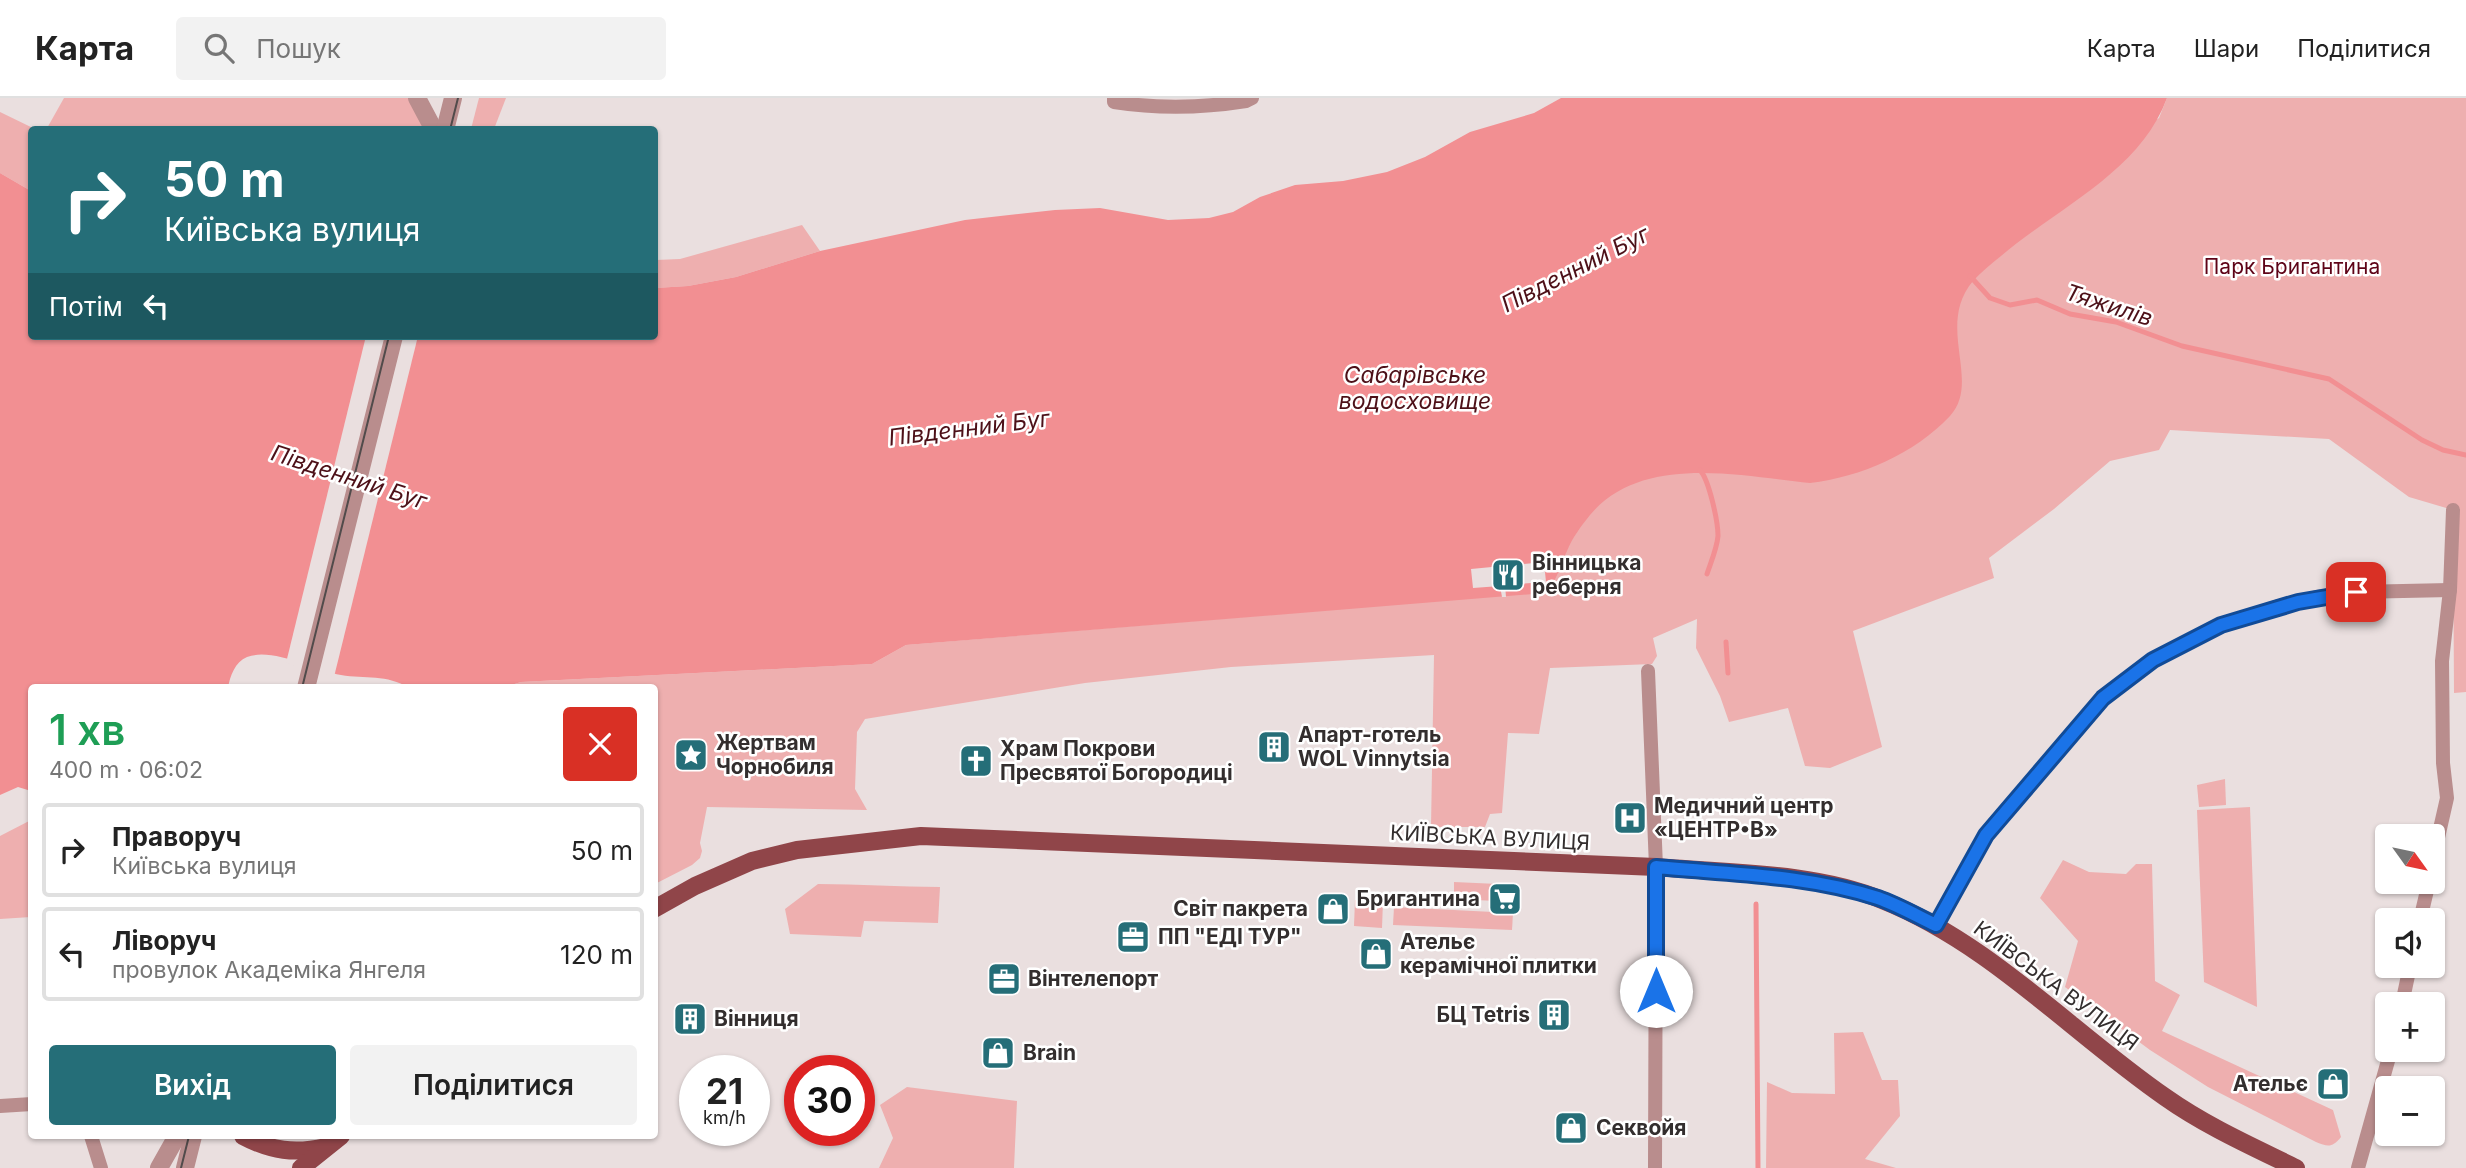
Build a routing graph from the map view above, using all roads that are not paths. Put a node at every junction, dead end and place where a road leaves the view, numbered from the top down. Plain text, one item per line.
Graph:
1 (417, 98) edge
2 (453, 98) edge
3 (1114, 98) edge
4 (1252, 98) edge
5 (433, 126) edge
6 (446, 126) edge
7 (393, 340) edge
8 (2452, 510) dead end
9 (2450, 590) junction
10 (1648, 671) dead end
11 (307, 684) edge
12 (2441, 824) edge
13 (1656, 867) junction
14 (658, 907) edge
15 (1936, 925) junction
16 (2388, 1062) edge
17 (28, 1104) edge
18 (0, 1106) edge
19 (91, 1139) edge
20 (175, 1139) edge
21 (192, 1139) edge
22 (249, 1139) edge
23 (337, 1139) edge
24 (326, 1147) junction
25 (101, 1168) edge
26 (159, 1168) edge
27 (185, 1168) edge
28 (301, 1168) edge
29 (1655, 1168) edge
30 (2296, 1168) edge
31 (2358, 1168) edge

1 - 5 street
2 - 6 street
3 - 4 street
7 - 11 street
8 - 9 street
9 - 12 street
9 - 15 street
10 - 13 street
13 - 14 main road, КИЇВСЬКА ВУЛИЦЯ
13 - 15 main road, КИЇВСЬКА ВУЛИЦЯ
13 - 29 street
15 - 30 main road, КИЇВСЬКА ВУЛИЦЯ
16 - 31 street
17 - 18 street
19 - 25 street
20 - 26 street
21 - 27 street
22 - 24 main road
23 - 24 main road
24 - 28 main road

